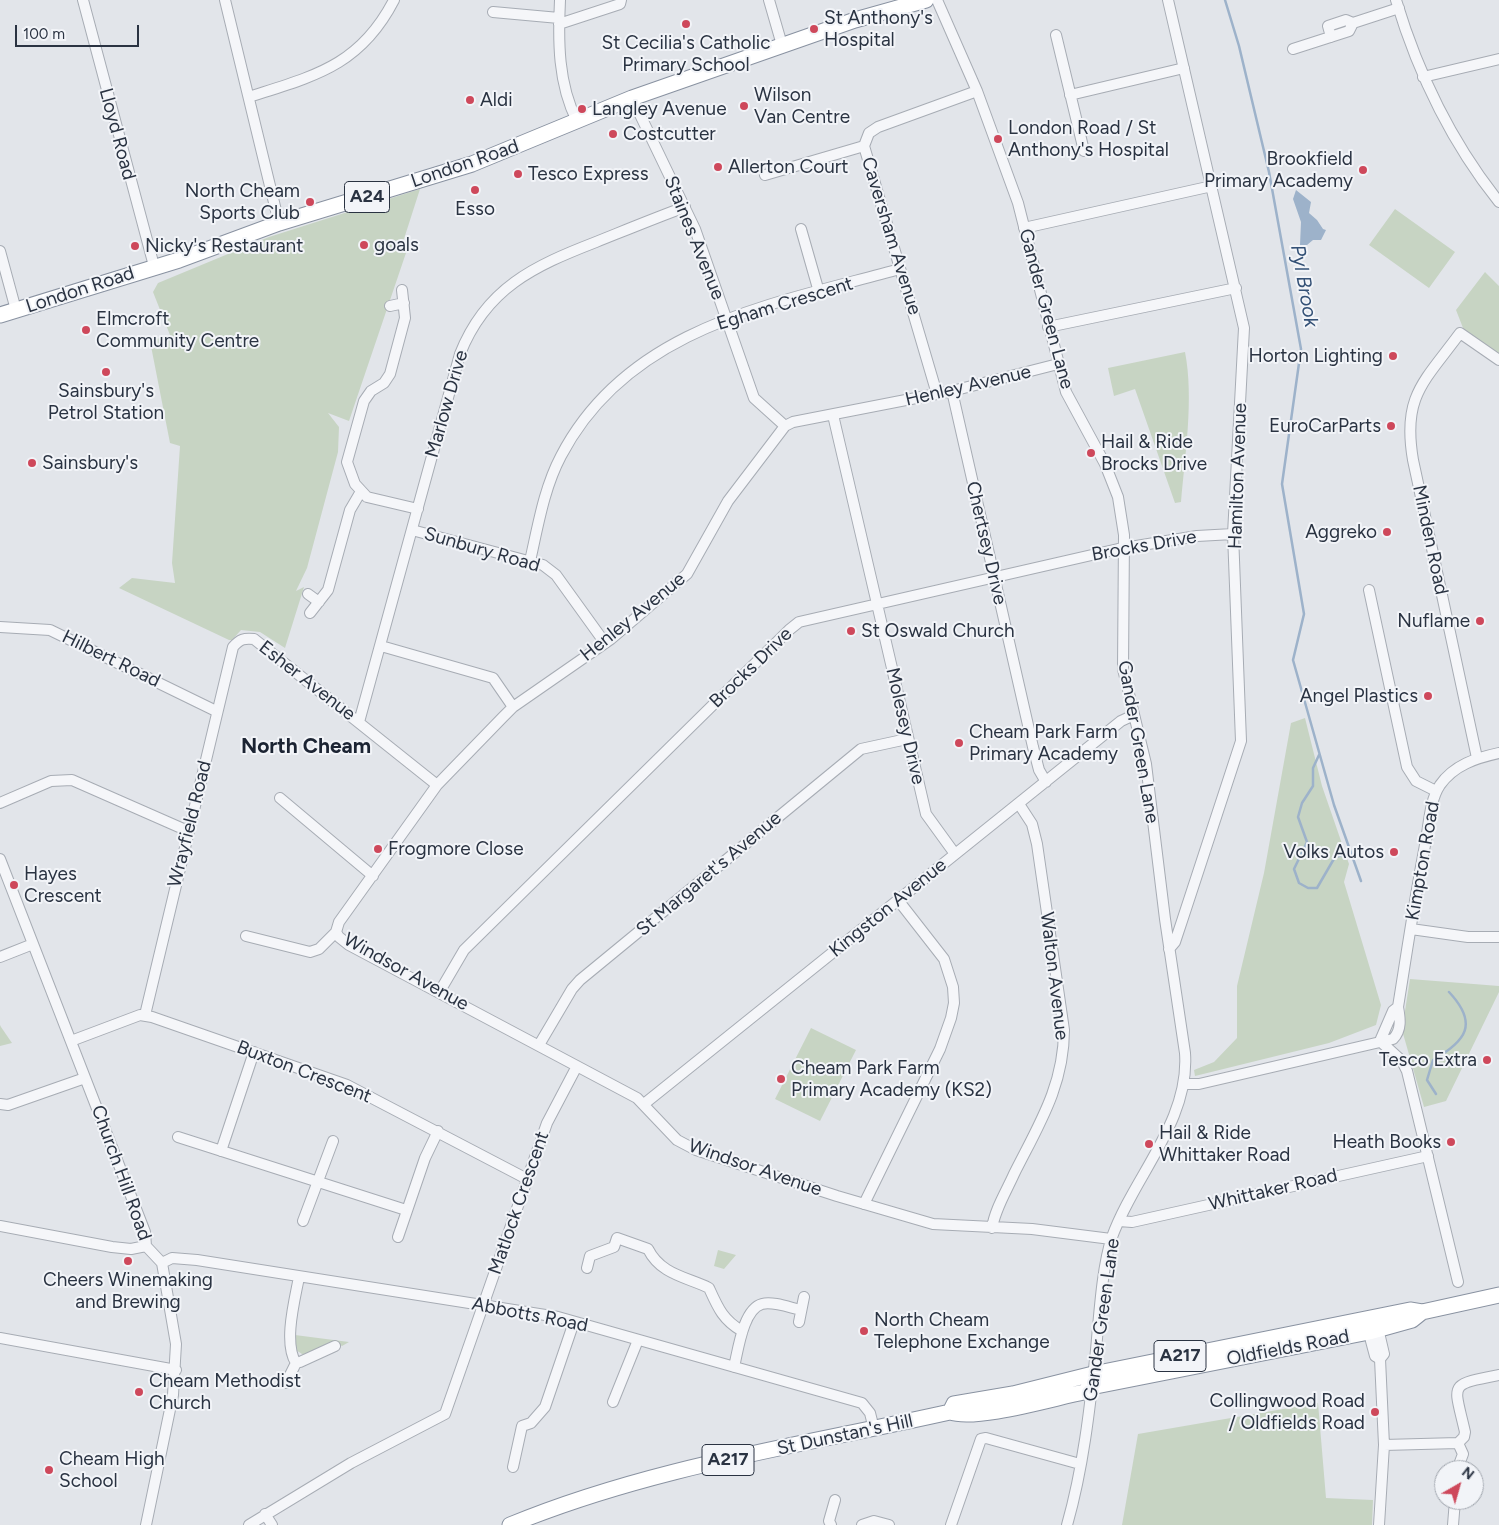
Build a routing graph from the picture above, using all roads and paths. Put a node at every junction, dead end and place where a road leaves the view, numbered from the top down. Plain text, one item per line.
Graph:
1 (83, 0) edge
2 (225, 0) edge
3 (394, 0) edge
4 (560, 0) edge
5 (621, 0) edge
6 (769, 0) edge
7 (926, 0) edge
8 (937, 0) edge
9 (1168, 0) edge
10 (1398, 4) edge
11 (494, 12) dead end
12 (559, 21) junction
13 (1056, 35) dead end
14 (782, 45) junction
15 (1292, 49) dead end
16 (1499, 59) edge
17 (1184, 68) junction
18 (1423, 77) junction
19 (977, 92) junction
20 (1070, 95) junction
21 (249, 97) junction
22 (632, 98) junction
23 (577, 121) junction
24 (864, 146) junction
25 (1084, 150) dead end
26 (764, 175) dead end
27 (1212, 186) junction
28 (1499, 202) edge
29 (685, 207) junction
30 (279, 223) junction
31 (1024, 228) junction
32 (801, 229) dead end
33 (0, 251) edge
34 (154, 266) junction
35 (900, 269) junction
36 (1236, 288) junction
37 (402, 290) dead end
38 (820, 292) junction
39 (404, 303) junction
40 (390, 306) dead end
41 (16, 310) junction
42 (0, 315) edge
43 (727, 319) junction
44 (1048, 327) junction
45 (1499, 360) edge
46 (1058, 364) junction
47 (952, 391) junction
48 (937, 394) junction
49 (833, 415) junction
50 (785, 426) junction
51 (360, 493) junction
52 (418, 509) junction
53 (412, 530) junction
54 (1234, 534) junction
55 (1124, 548) junction
56 (530, 561) junction
57 (994, 577) junction
58 (1369, 590) dead end
59 (308, 594) dead end
60 (318, 602) junction
61 (876, 602) junction
62 (310, 613) dead end
63 (0, 627) edge
64 (244, 638) joint
65 (605, 643) junction
66 (381, 646) junction
67 (513, 707) junction
68 (216, 711) junction
69 (1134, 715) junction
70 (359, 722) junction
71 (907, 739) junction
72 (1499, 753) edge
73 (1477, 758) junction
74 (1046, 782) junction
75 (437, 785) junction
76 (1436, 791) junction
77 (280, 798) dead end
78 (0, 803) edge
79 (1019, 804) junction
80 (188, 832) junction
81 (954, 854) junction
82 (0, 859) edge
83 (374, 876) junction
84 (898, 900) junction
85 (1165, 919) junction
86 (1182, 921) junction
87 (1411, 930) junction
88 (336, 932) junction
89 (246, 936) dead end
90 (1499, 937) edge
91 (33, 944) junction
92 (1169, 948) junction
93 (0, 957) edge
94 (440, 991) junction
95 (145, 1015) junction
96 (1380, 1040) junction
97 (70, 1041) junction
98 (540, 1045) junction
99 (254, 1052) junction
100 (577, 1066) junction
101 (85, 1078) junction
102 (1184, 1084) junction
103 (0, 1104) edge
104 (644, 1104) junction
105 (438, 1131) junction
106 (178, 1137) dead end
107 (333, 1141) dead end
108 (221, 1152) junction
109 (1428, 1156) junction
110 (528, 1179) junction
111 (318, 1183) junction
112 (864, 1204) junction
113 (406, 1210) junction
114 (303, 1221) dead end
115 (1119, 1221) junction
116 (0, 1226) edge
117 (992, 1228) junction
118 (398, 1236) dead end
119 (1111, 1239) junction
120 (146, 1246) junction
121 (162, 1263) junction
122 (587, 1268) dead end
123 (299, 1277) junction
124 (1458, 1282) dead end
125 (1499, 1295) edge
126 (804, 1298) dead end
127 (484, 1305) junction
128 (801, 1310) junction
129 (574, 1322) junction
130 (799, 1322) dead end
131 (1372, 1325) junction
132 (742, 1332) junction
133 (0, 1338) edge
134 (638, 1340) junction
135 (335, 1346) dead end
136 (296, 1362) junction
137 (734, 1367) junction
138 (176, 1370) junction
139 (1499, 1375) edge
140 (1092, 1380) junction
141 (286, 1384) dead end
142 (614, 1402) dead end
143 (874, 1429) junction
144 (1458, 1443) junction
145 (1384, 1445) junction
146 (1461, 1460) edge
147 (1080, 1464) junction
148 (514, 1467) dead end
149 (835, 1500) dead end
150 (1454, 1510) edge
151 (265, 1514) junction
152 (146, 1525) edge
153 (249, 1525) edge
154 (272, 1525) edge
155 (510, 1525) edge
156 (831, 1525) edge
157 (862, 1525) edge
158 (889, 1525) edge
159 (951, 1525) edge
160 (1067, 1525) edge
161 (1379, 1525) edge
162 (1453, 1525) edge

1 - 34 street, Lloyd Road
2 - 21 street
3 - 21 street
4 - 12 street
5 - 12 street
6 - 14 street
7 - 14 highway, London Road / A24
8 - 19 street, Gander Green Lane
9 - 17 street, Hamilton Avenue
10 - 15 street
10 - 18 street
11 - 12 street
12 - 23 street
13 - 20 street
14 - 22 highway, London Road / A24
16 - 18 street
17 - 20 street
17 - 27 street, Hamilton Avenue
18 - 28 street
19 - 24 street, Caversham Avenue
19 - 31 street, Gander Green Lane
20 - 25 street
21 - 30 street
22 - 23 highway, London Road / A24
22 - 29 street, Staines Avenue
23 - 30 highway, London Road / A24
24 - 26 street
24 - 35 street, Caversham Avenue
27 - 31 street
27 - 36 street, Hamilton Avenue
29 - 43 street, Staines Avenue
29 - 52 street, Marlow Drive
30 - 34 highway, London Road / A24
31 - 44 street, Gander Green Lane
32 - 38 street
33 - 41 street
34 - 41 highway, London Road / A24
35 - 38 street, Egham Crescent
35 - 48 street, Caversham Avenue
36 - 44 street
36 - 54 street, Hamilton Avenue
37 - 39 street
38 - 43 street, Egham Crescent
39 - 40 street
39 - 51 street
41 - 42 highway, London Road / A24
43 - 50 street, Staines Avenue
43 - 56 street, Egham Crescent
44 - 46 street, Gander Green Lane
45 - 73 street, Minden Road
46 - 47 street, Henley Avenue
46 - 55 street, Gander Green Lane
47 - 48 street, Henley Avenue
47 - 57 street, Chertsey Drive
48 - 49 street, Henley Avenue
49 - 50 street, Henley Avenue
49 - 61 street, Molesey Drive
50 - 65 street, Henley Avenue
51 - 52 street
51 - 60 street
52 - 53 street, Marlow Drive
53 - 56 street, Sunbury Road
53 - 66 street, Marlow Drive
54 - 55 street, Brocks Drive
54 - 86 street, Hamilton Avenue
55 - 57 street, Brocks Drive
55 - 69 street, Gander Green Lane
56 - 65 street, Sunbury Road
57 - 61 street, Brocks Drive
57 - 74 street, Chertsey Drive
58 - 76 street
59 - 60 street
60 - 62 street
61 - 71 street, Molesey Drive
61 - 94 street, Brocks Drive
63 - 68 street, Hilbert Road
64 - 68 street, Wrayfield Road
64 - 70 street, Esher Avenue
65 - 67 street, Henley Avenue
66 - 67 street
66 - 70 street, Marlow Drive
67 - 75 street, Henley Avenue
68 - 80 street, Wrayfield Road
69 - 74 street, Kingston Avenue
69 - 85 street, Gander Green Lane
70 - 75 street, Esher Avenue
71 - 81 street, Molesey Drive
71 - 98 street, St Margaret's Avenue
72 - 73 street, Kimpton Road
73 - 76 street, Kimpton Road
74 - 79 street, Kingston Avenue
75 - 83 street, Henley Avenue
76 - 87 street, Kimpton Road
77 - 83 street
78 - 80 street
79 - 81 street, Kingston Avenue
79 - 117 street, Walton Avenue
80 - 95 street, Wrayfield Road
81 - 84 street, Kingston Avenue
82 - 91 street, Church Hill Road
83 - 88 street, Henley Avenue
84 - 104 street, Kingston Avenue
84 - 112 street
85 - 86 street
85 - 92 street, Gander Green Lane
86 - 92 street, Hamilton Avenue
87 - 90 street
87 - 96 street, Kimpton Road
88 - 89 street, Henley Avenue
88 - 94 street, Windsor Avenue
91 - 93 street
91 - 97 street, Church Hill Road
92 - 102 street, Gander Green Lane
94 - 98 street, Windsor Avenue
95 - 97 street
95 - 99 street, Buxton Crescent
96 - 102 street
96 - 109 street
97 - 101 street, Church Hill Road
98 - 100 street, Windsor Avenue
99 - 105 street, Buxton Crescent
99 - 108 street
100 - 104 street, Windsor Avenue
100 - 110 street, Matlock Crescent
101 - 103 street
101 - 120 street, Church Hill Road
102 - 115 street, Gander Green Lane
104 - 112 street, Windsor Avenue
105 - 110 street, Buxton Crescent
105 - 113 street
106 - 108 street
107 - 111 street
108 - 111 street
109 - 115 street, Whittaker Road
109 - 124 street
110 - 127 street, Matlock Crescent
111 - 113 street
111 - 114 street
112 - 117 street, Windsor Avenue
113 - 118 street
115 - 119 street, Gander Green Lane
116 - 120 street
117 - 119 street, Windsor Avenue
119 - 140 street, Gander Green Lane
120 - 121 street, Church Hill Road
121 - 123 street, Abbotts Road
121 - 138 street, Church Hill Road
122 - 132 street
123 - 127 street, Abbotts Road
123 - 136 street
125 - 131 highway, Oldfields Road / A217
126 - 128 street
127 - 129 street, Abbotts Road
127 - 151 street, Matlock Crescent
128 - 130 street
128 - 132 street
129 - 134 street, Abbotts Road
129 - 148 street
131 - 140 highway, Oldfields Road / A217
131 - 145 street
132 - 137 street
133 - 138 street
134 - 137 street, Abbotts Road
134 - 142 street
135 - 136 street
136 - 141 street
137 - 143 street, Abbotts Road
138 - 152 street, Church Hill Road
139 - 144 street
140 - 143 highway, St Dunstan's Hill / A217
140 - 147 street, Gander Green Lane
143 - 155 highway, St Dunstan's Hill / A217
144 - 145 street
144 - 146 street
145 - 161 street
147 - 159 street
147 - 160 street, Gander Green Lane
149 - 156 street
150 - 162 street
151 - 153 street, Matlock Crescent
151 - 154 street
157 - 158 street

